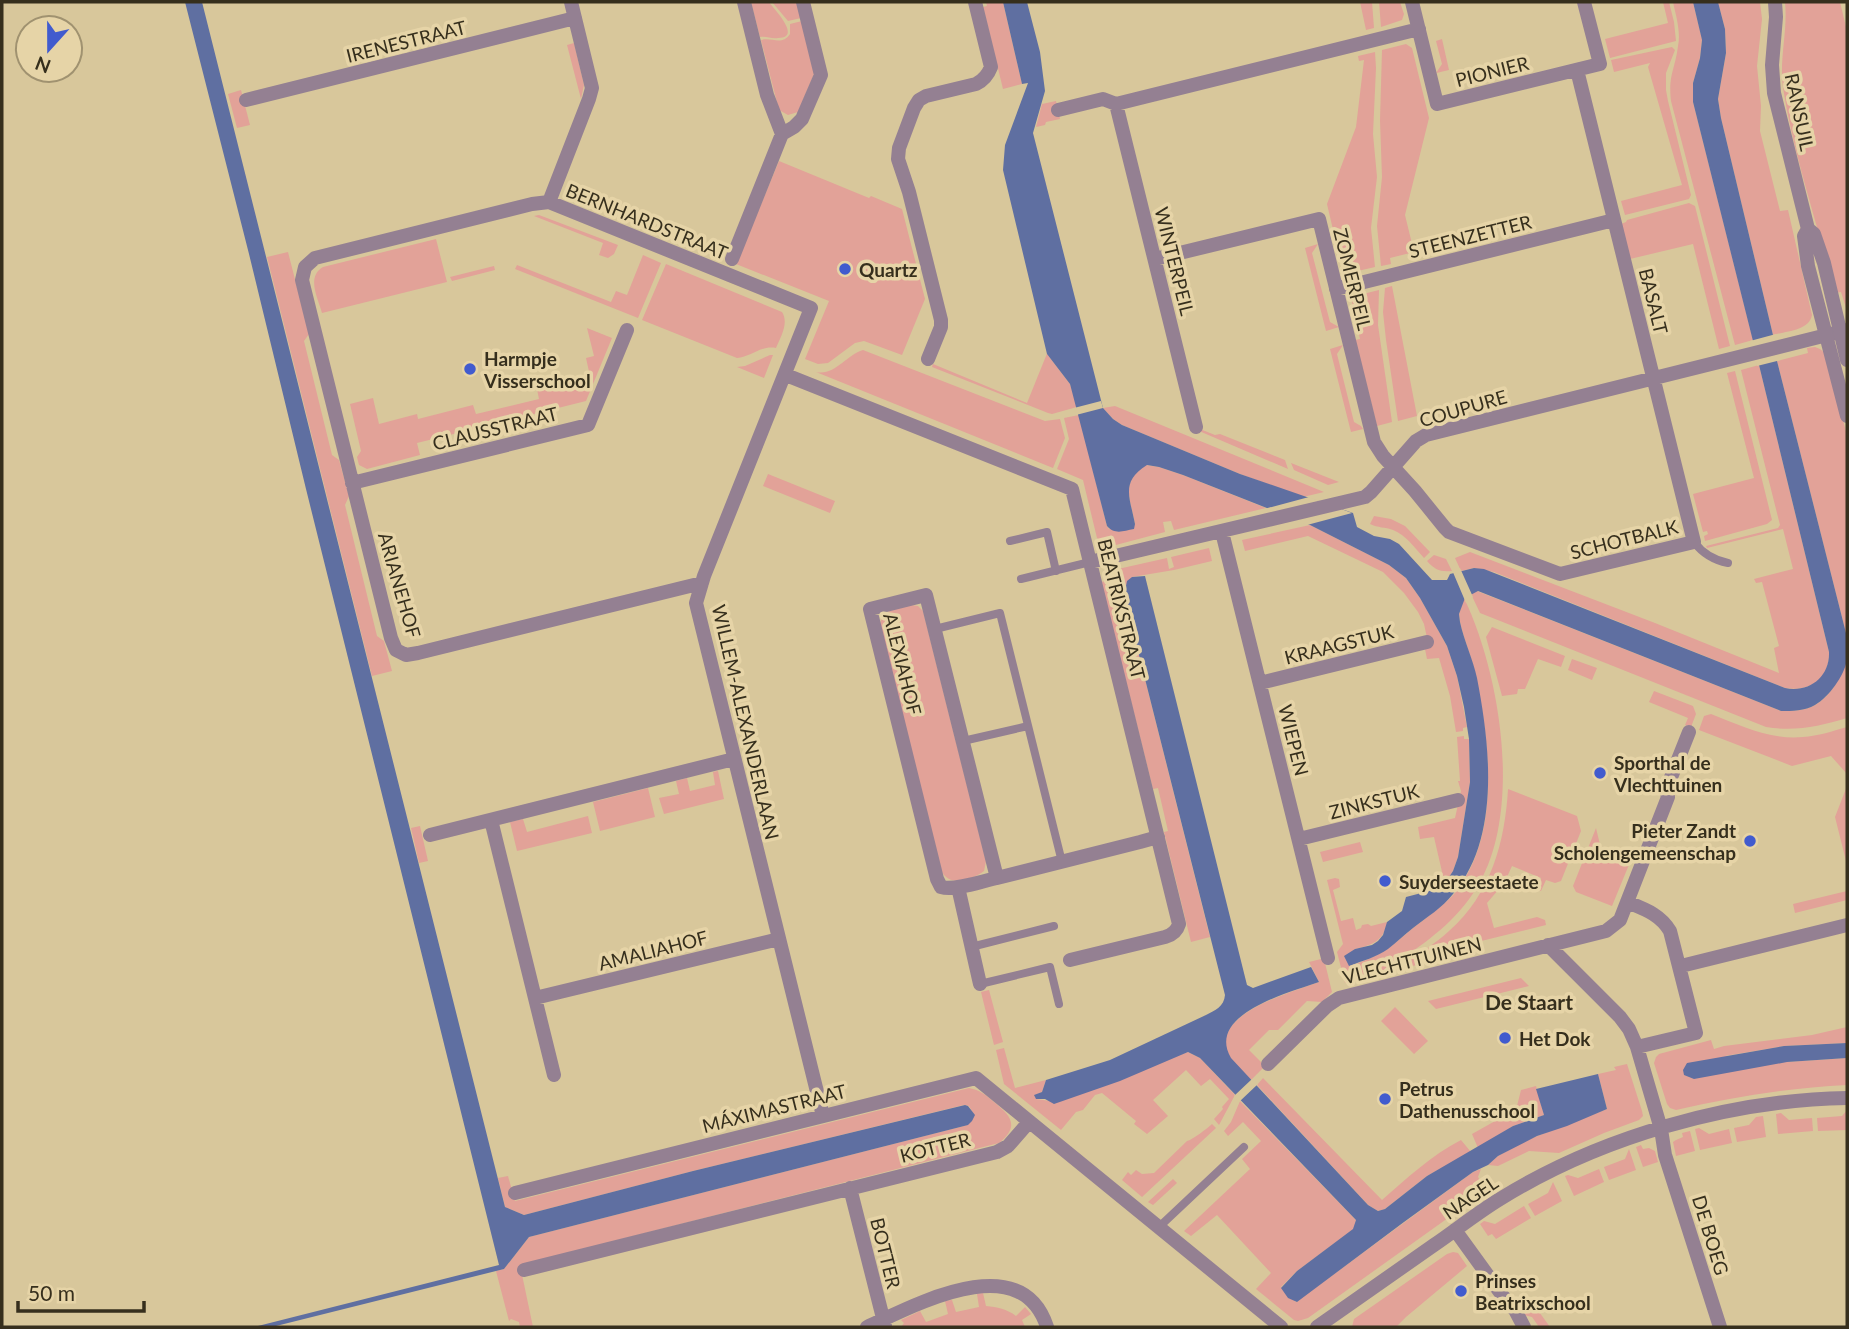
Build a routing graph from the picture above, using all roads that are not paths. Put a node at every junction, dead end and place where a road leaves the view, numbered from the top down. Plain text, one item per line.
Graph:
1 (571, 2) edge
2 (744, 2) edge
3 (803, 2) edge
4 (975, 2) edge
5 (1412, 2) edge
6 (1584, 2) edge
7 (1775, 2) edge
8 (575, 18) junction
9 (1419, 29) junction
10 (1577, 70) junction
11 (246, 100) dead end
12 (1116, 104) junction
13 (1058, 110) dead end
14 (782, 134) junction
15 (549, 202) junction
16 (1614, 220) junction
17 (732, 259) dead end
18 (1155, 259) junction
19 (305, 267) joint
20 (1336, 289) junction
21 (811, 308) joint
22 (627, 330) dead end
23 (1838, 332) edge
24 (928, 359) dead end
25 (1847, 360) edge
26 (786, 375) junction
27 (1653, 378) junction
28 (1847, 416) edge
29 (1196, 427) dead end
30 (1392, 467) junction
31 (352, 484) junction
32 (1222, 532) junction
33 (1010, 541) dead end
34 (1693, 542) junction
35 (1090, 562) junction
36 (1728, 563) dead end
37 (1056, 571) junction
38 (1021, 579) dead end
39 (702, 583) junction
40 (935, 629) junction
41 (1427, 642) dead end
42 (1260, 683) junction
43 (1028, 726) junction
44 (1689, 732) dead end
45 (962, 741) junction
46 (734, 760) junction
47 (1458, 800) dead end
48 (491, 820) junction
49 (430, 835) dead end
50 (1158, 837) junction
51 (1299, 839) junction
52 (1062, 862) junction
53 (997, 878) junction
54 (958, 887) junction
55 (1627, 902) junction
56 (1847, 925) edge
57 (1054, 926) dead end
58 (779, 939) junction
59 (1548, 945) junction
60 (971, 947) junction
61 (1328, 958) dead end
62 (1070, 960) dead end
63 (1681, 967) junction
64 (980, 984) joint
65 (535, 998) junction
66 (1059, 1004) dead end
67 (1637, 1047) junction
68 (1268, 1064) dead end
69 (554, 1075) dead end
70 (1847, 1098) edge
71 (823, 1116) junction
72 (1029, 1122) junction
73 (1661, 1129) junction
74 (1244, 1147) dead end
75 (850, 1188) junction
76 (514, 1193) dead end
77 (1159, 1227) junction
78 (1455, 1230) junction
79 (524, 1270) dead end
80 (884, 1323) edge
81 (867, 1327) edge
82 (1047, 1327) edge
83 (1281, 1327) edge
84 (1317, 1327) edge
85 (1524, 1327) edge
86 (1720, 1327) edge

1 - 8 street
2 - 14 street
3 - 14 street
4 - 24 street
5 - 9 street, PIONIER
6 - 10 street
7 - 23 street, RANSUIL
8 - 11 street, IRENESTRAAT
8 - 15 street
9 - 10 street, PIONIER
9 - 12 street
10 - 16 street, BASALT
12 - 13 street
12 - 18 street, WINTERPEIL
14 - 17 street
15 - 19 street, BERNHARDSTRAAT
15 - 21 street, BERNHARDSTRAAT
16 - 20 street, STEENZETTER
16 - 27 street, BASALT
18 - 20 street, ZOMERPEIL
18 - 29 street, WINTERPEIL
19 - 31 street, ARIANEHOF
20 - 30 street, ZOMERPEIL
21 - 26 street, WILLEM-ALEXANDERLAAN
22 - 31 street, CLAUSSTRAAT
23 - 25 street, RANSUIL
23 - 27 street, COUPURE
23 - 28 street, RANSUIL
26 - 35 street, BEATRIXSTRAAT
26 - 39 street, WILLEM-ALEXANDERLAAN
27 - 30 street, COUPURE
27 - 34 street, BASALT
30 - 32 street, COUPURE
30 - 34 street, SCHOTBALK
31 - 39 street, ARIANEHOF
32 - 35 street, COUPURE
32 - 42 street, WIEPEN
33 - 37 lane
34 - 36 lane
35 - 37 lane
35 - 50 street, BEATRIXSTRAAT
37 - 38 lane
39 - 46 street, WILLEM-ALEXANDERLAAN
40 - 43 lane
40 - 45 street, ALEXIAHOF
40 - 54 street, ALEXIAHOF
41 - 42 street, KRAAGSTUK
42 - 51 street, WIEPEN
43 - 45 lane
43 - 52 lane
44 - 55 street, VLECHTTUINEN
45 - 53 street, ALEXIAHOF
46 - 48 street
46 - 58 street, WILLEM-ALEXANDERLAAN
47 - 51 street, ZINKSTUK
48 - 49 street
48 - 65 street
50 - 52 street
50 - 62 street, BEATRIXSTRAAT
51 - 61 street, WIEPEN
52 - 53 street
53 - 54 street
54 - 60 street
55 - 59 street, VLECHTTUINEN
55 - 63 street
56 - 63 street
57 - 60 lane
58 - 65 street, AMALIAHOF
58 - 71 street, WILLEM-ALEXANDERLAAN
59 - 67 street
59 - 68 street, VLECHTTUINEN
60 - 64 street
63 - 67 street
64 - 66 lane
65 - 69 street
67 - 73 street
70 - 73 street, NAGEL
71 - 72 street, MÁXIMASTRAAT
71 - 76 street, MÁXIMASTRAAT
72 - 75 street, KOTTER
72 - 77 street
73 - 78 street, NAGEL
73 - 86 street, DE BOEG
74 - 77 lane
75 - 79 street, KOTTER
75 - 80 street, BOTTER
77 - 83 street
78 - 84 street, NAGEL
78 - 85 street
80 - 81 street
80 - 82 street

